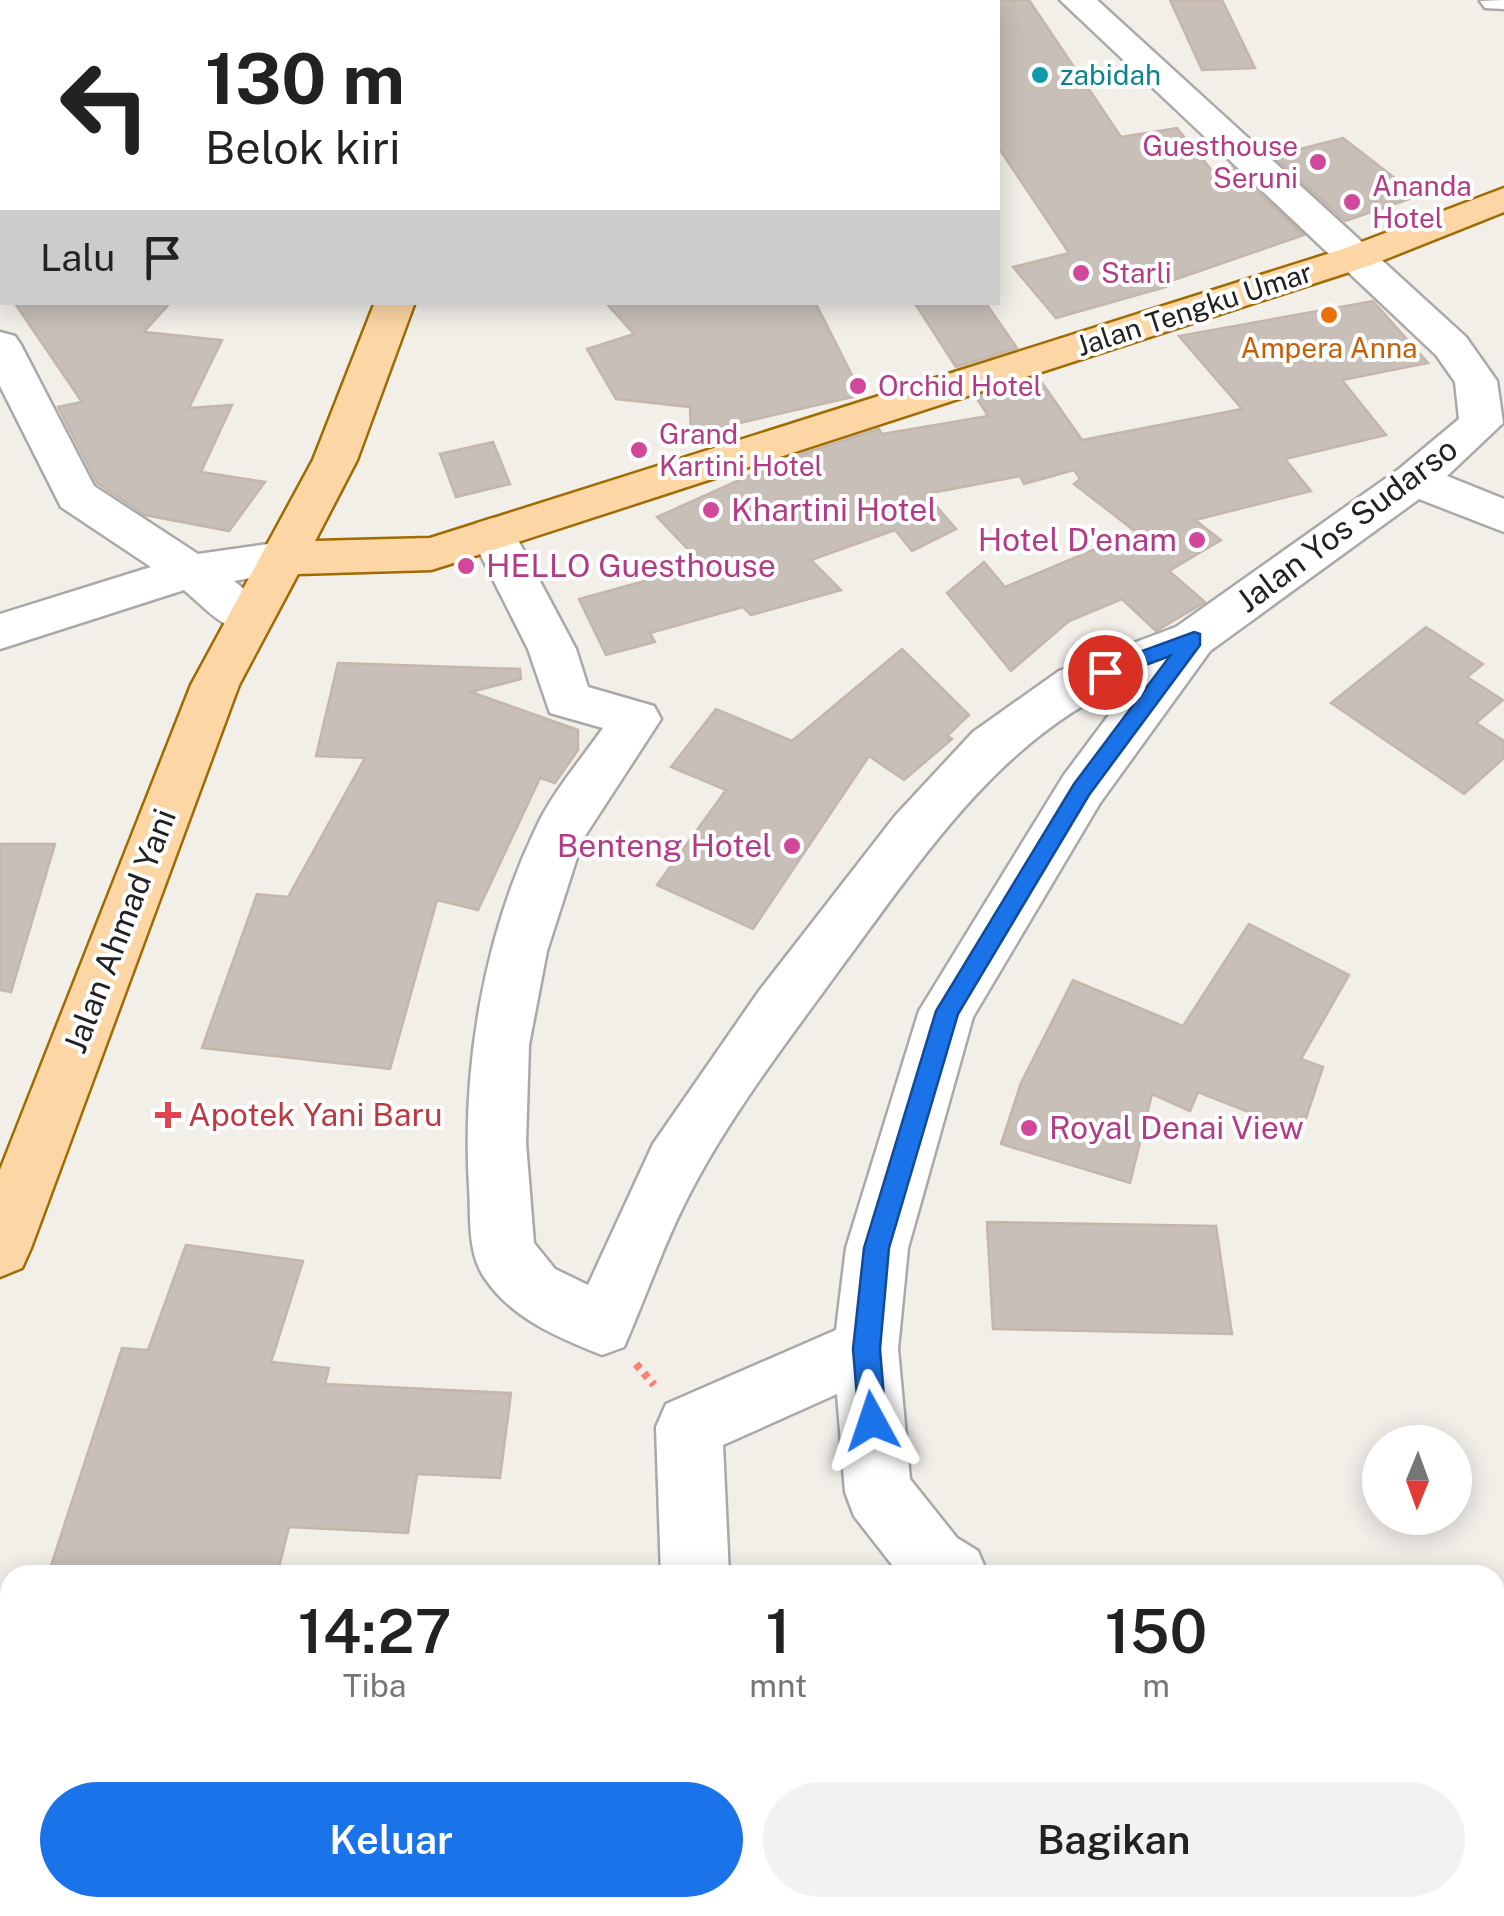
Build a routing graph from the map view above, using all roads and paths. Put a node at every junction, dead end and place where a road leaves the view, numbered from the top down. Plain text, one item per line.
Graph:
1 (1078, 0) edge
2 (1504, 198) edge
3 (1356, 257) junction
4 (394, 305) edge
5 (0, 344) edge
6 (1492, 425) edge
7 (1415, 480) junction
8 (1504, 516) edge
9 (493, 534) junction
10 (282, 558) junction
11 (191, 571) junction
12 (247, 617) junction
13 (0, 632) edge
14 (1194, 640) junction
15 (0, 1248) edge
16 (602, 1326) junction
17 (866, 1349) junction
18 (689, 1427) junction
19 (695, 1565) edge
20 (938, 1565) edge

1 - 3 street, Jalan Yos Sudarso
2 - 3 main road, Jalan Tengku Umar
3 - 6 street, Jalan Yos Sudarso
3 - 9 main road, Jalan Tengku Umar
4 - 10 main road, Jalan Ahmad Yani
5 - 11 street
6 - 7 street, Jalan Yos Sudarso
7 - 8 street
7 - 14 street, Jalan Yos Sudarso
9 - 10 main road, Jalan Tengku Umar
9 - 16 street
10 - 11 street
10 - 12 main road, Jalan Ahmad Yani
11 - 12 street
11 - 13 street
12 - 15 main road, Jalan Ahmad Yani
14 - 16 street
14 - 17 street, Jalan Yos Sudarso
16 - 18 path
17 - 18 street
17 - 20 street, Jalan Yos Sudarso
18 - 19 street

